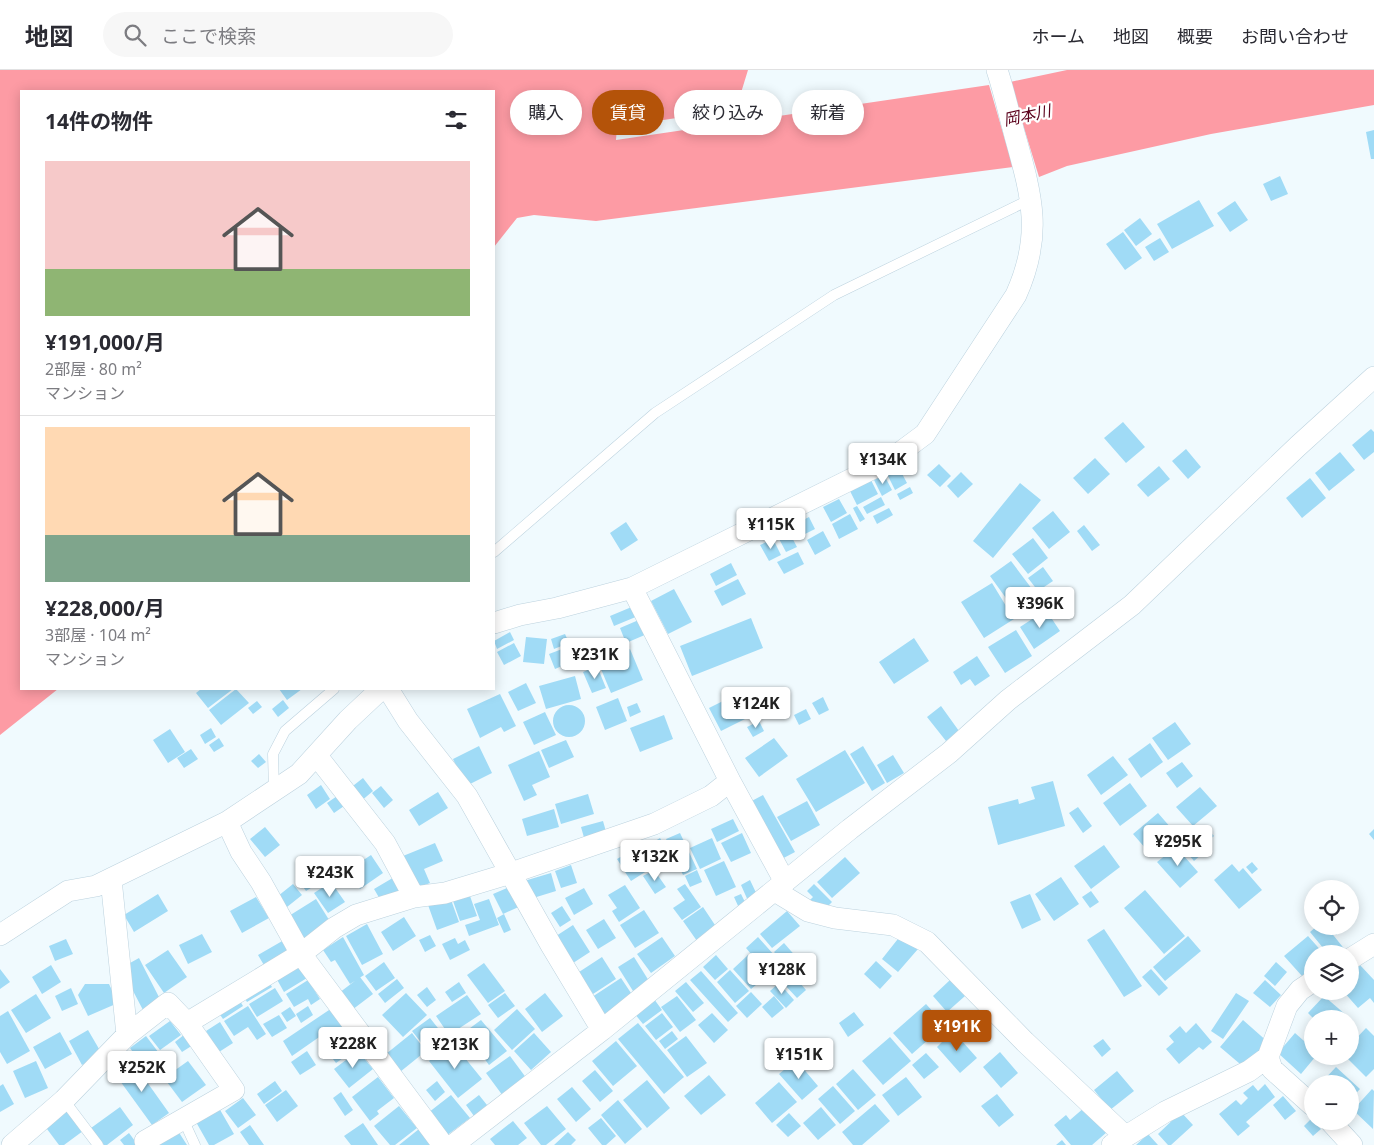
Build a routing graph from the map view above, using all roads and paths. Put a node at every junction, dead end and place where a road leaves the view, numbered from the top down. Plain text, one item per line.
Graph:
1 (997, 72) edge
2 (1031, 195) junction
3 (1374, 377) edge
4 (495, 551) edge
5 (632, 588) junction
6 (495, 623) edge
7 (333, 690) edge
8 (380, 690) edge
9 (389, 690) edge
10 (317, 756) junction
11 (730, 781) junction
12 (274, 791) junction
13 (227, 822) junction
14 (511, 873) junction
15 (111, 879) junction
16 (780, 887) junction
17 (414, 898) junction
18 (0, 935) edge
19 (1374, 944) edge
20 (1359, 953) edge
21 (301, 954) junction
22 (1304, 987) edge
23 (187, 1023) junction
24 (602, 1030) junction
25 (127, 1035) junction
26 (1268, 1057) junction
27 (1304, 1098) edge
28 (64, 1100) junction
29 (182, 1119) junction
30 (1338, 1130) edge
31 (0, 1133) edge
32 (145, 1141) dead end
33 (1123, 1142) edge
34 (11, 1145) edge
35 (98, 1145) edge
36 (195, 1145) edge
37 (443, 1145) edge
38 (453, 1145) edge
39 (1352, 1145) edge

1 - 2 street
2 - 4 lane
2 - 5 street
3 - 16 street
5 - 6 street
5 - 11 street
7 - 12 lane
8 - 10 street
9 - 14 street
10 - 12 street
10 - 17 street
11 - 14 street
11 - 16 street
12 - 13 street
13 - 15 street
13 - 21 street
14 - 17 street
14 - 24 street
15 - 18 street
15 - 25 street
16 - 24 street
16 - 33 street
17 - 21 street
19 - 20 street
21 - 23 street
21 - 37 street
22 - 26 street
23 - 25 street
23 - 29 street
24 - 38 street
25 - 28 street
26 - 27 street
26 - 33 street
28 - 34 street
28 - 35 lane
29 - 32 street
29 - 36 lane
30 - 39 street
31 - 34 street

